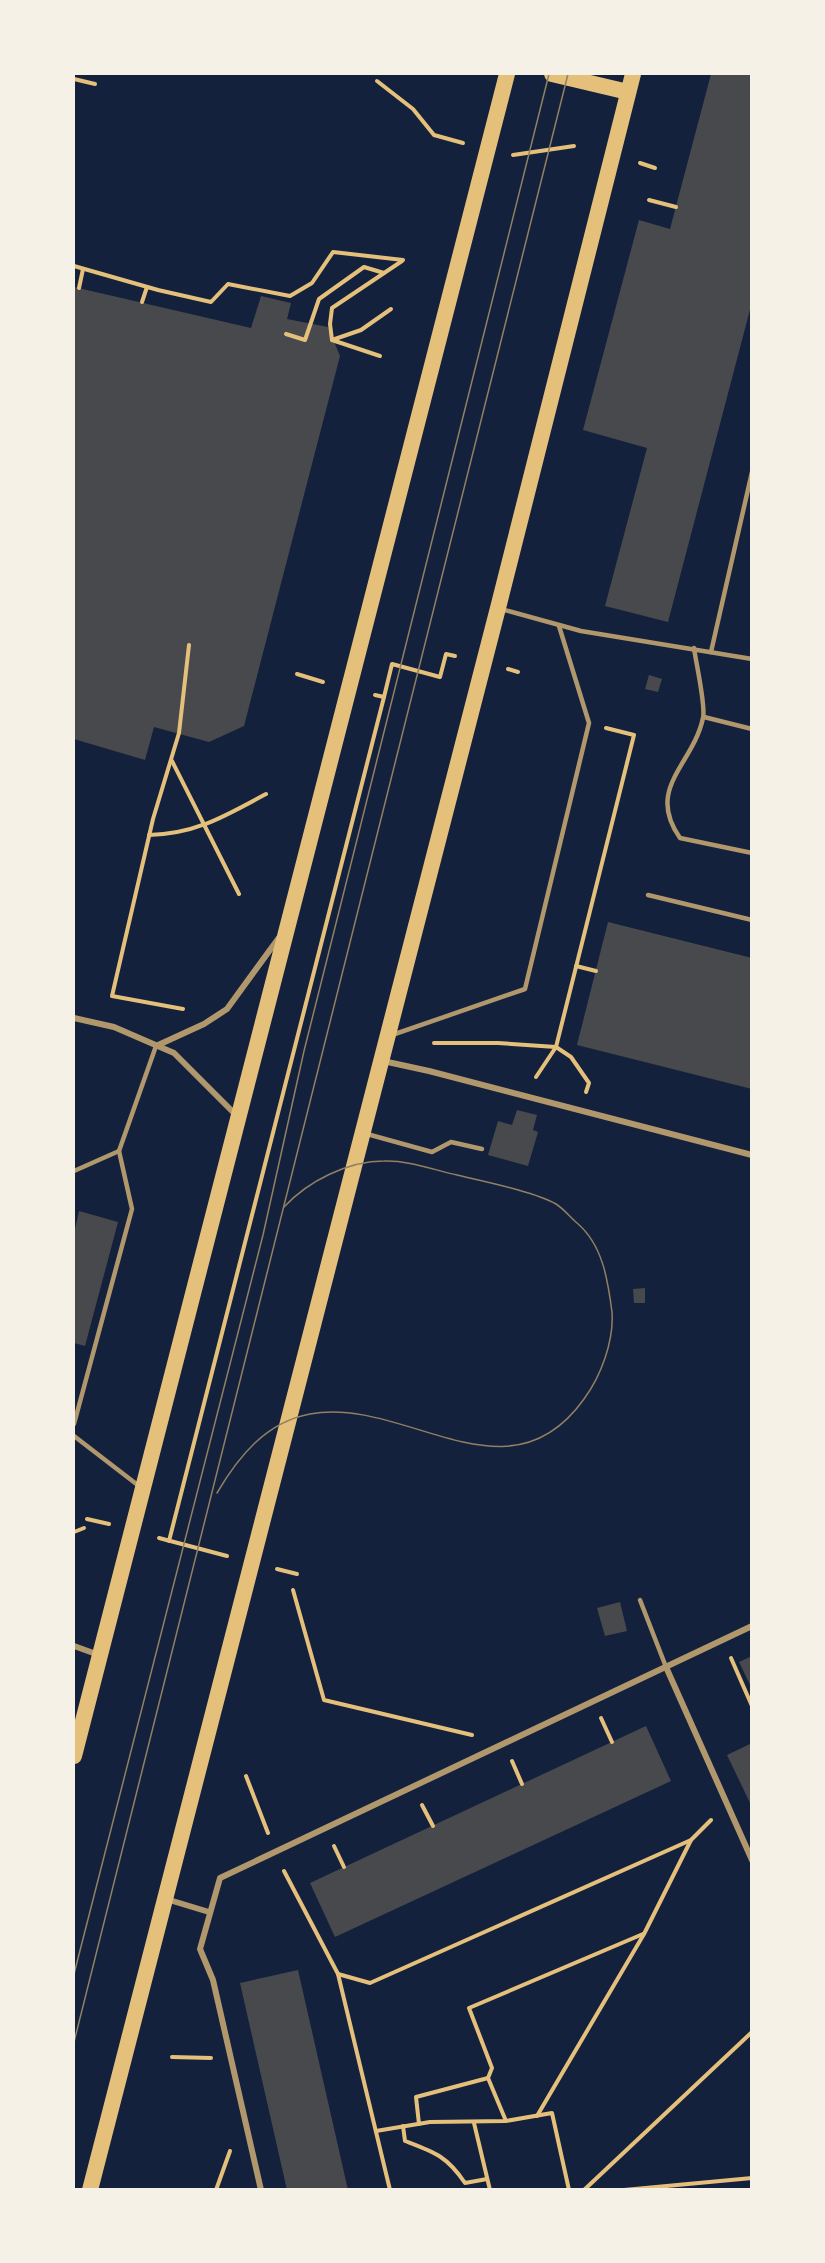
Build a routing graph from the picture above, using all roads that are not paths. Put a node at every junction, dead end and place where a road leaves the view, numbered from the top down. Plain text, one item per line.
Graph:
1 (507, 74) edge
2 (552, 74) edge
3 (633, 74) edge
4 (628, 92) junction
5 (752, 472) edge
6 (498, 608) junction
7 (560, 626) junction
8 (694, 648) junction
9 (711, 652) junction
10 (752, 659) edge
11 (704, 717) junction
12 (752, 729) edge
13 (752, 853) edge
14 (648, 895) dead end
15 (752, 920) edge
16 (288, 925) junction
17 (74, 1018) edge
18 (387, 1036) junction
19 (156, 1046) junction
20 (380, 1061) junction
21 (238, 1117) junction
22 (362, 1133) junction
23 (482, 1149) dead end
24 (119, 1151) junction
25 (752, 1155) edge
26 (74, 1171) edge
27 (74, 1424) edge
28 (74, 1436) edge
29 (143, 1490) junction
30 (640, 1600) dead end
31 (752, 1626) edge
32 (74, 1646) edge
33 (99, 1655) junction
34 (666, 1667) junction
35 (74, 1756) edge
36 (752, 1860) edge
37 (165, 1898) junction
38 (209, 1912) junction
39 (90, 2190) edge
40 (261, 2190) edge

1 - 16 highway
2 - 4 highway
3 - 4 highway
4 - 6 highway
5 - 9 lane
6 - 7 lane
6 - 18 highway
7 - 8 lane
7 - 18 lane
8 - 9 lane
8 - 11 lane
9 - 10 lane
11 - 12 lane
11 - 13 lane
14 - 15 lane
16 - 19 street
16 - 21 highway
17 - 19 street
18 - 20 highway
19 - 21 street
19 - 24 lane
20 - 22 highway
20 - 25 street
21 - 29 highway
22 - 23 lane
22 - 37 highway
24 - 26 lane
24 - 27 lane
28 - 29 lane
29 - 33 highway
30 - 34 lane
31 - 34 street
32 - 33 street
33 - 35 highway
34 - 36 street
34 - 38 street
37 - 38 street
37 - 39 highway
38 - 40 street

